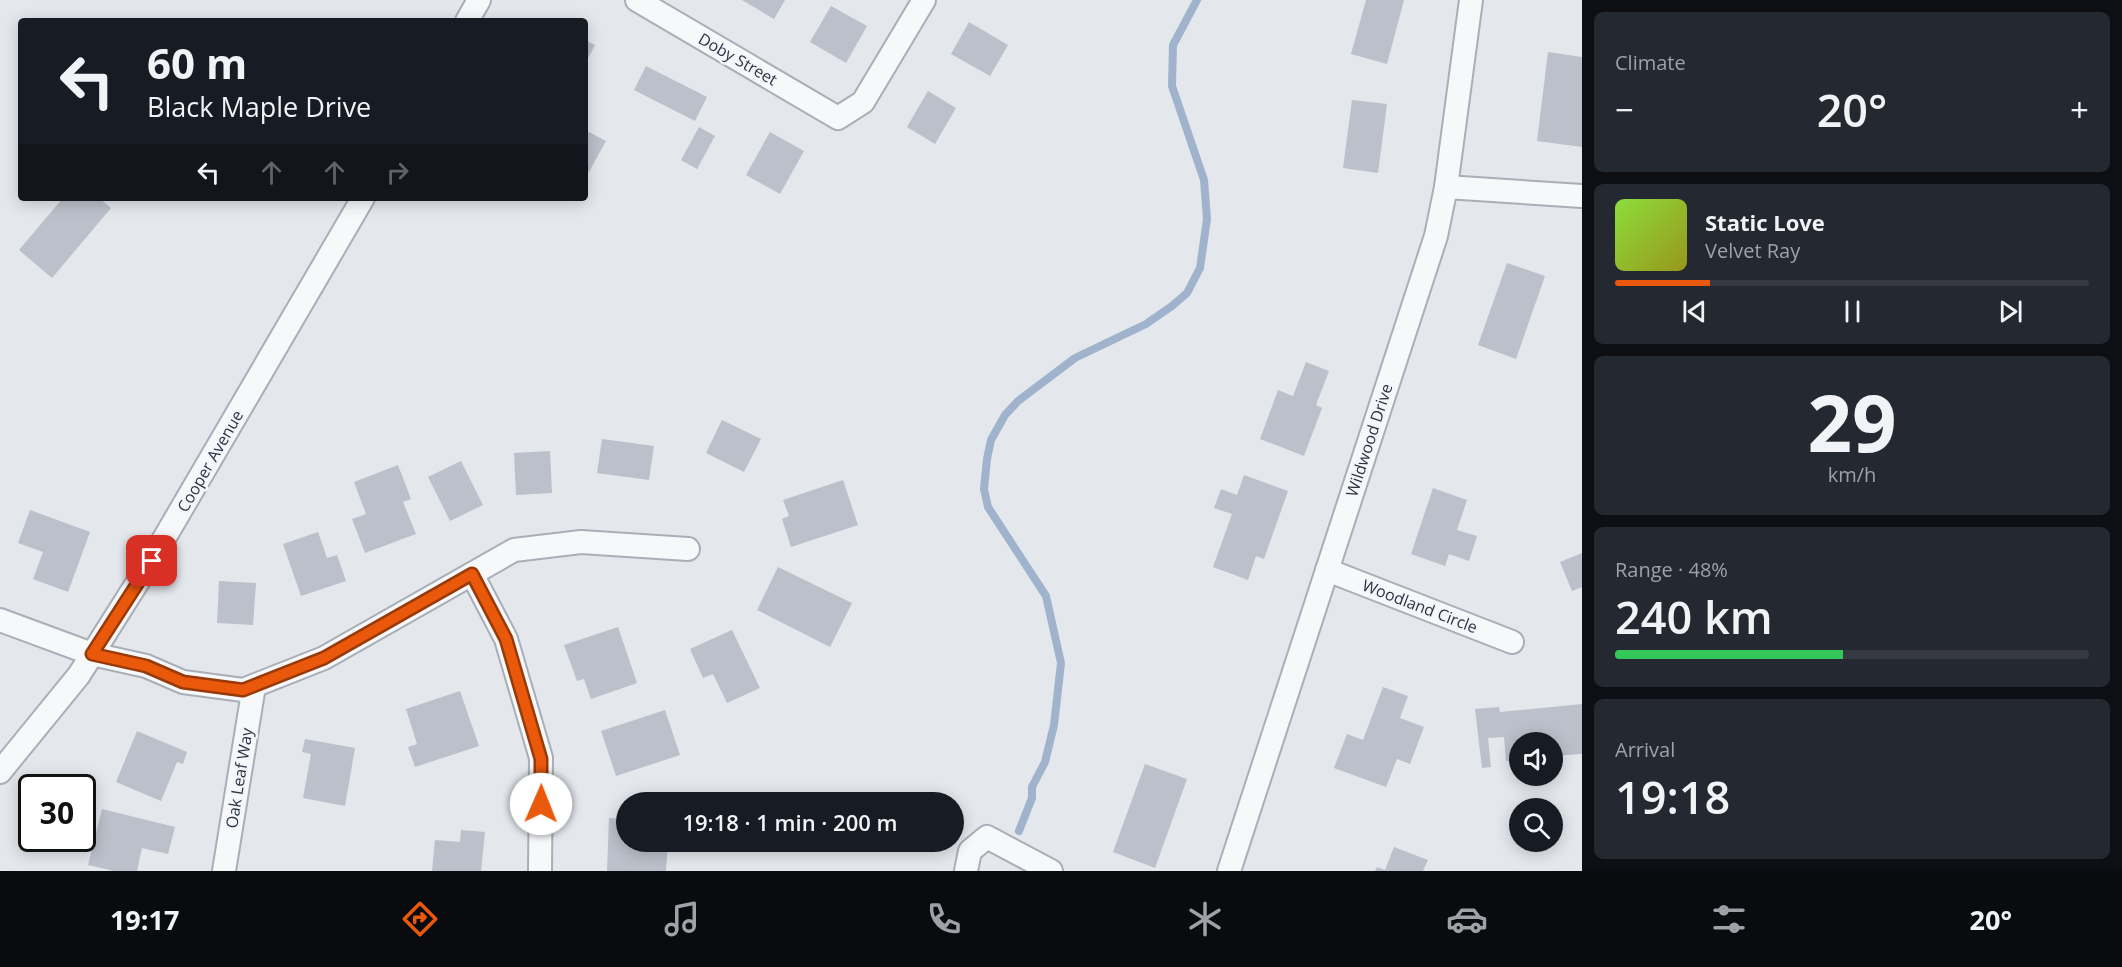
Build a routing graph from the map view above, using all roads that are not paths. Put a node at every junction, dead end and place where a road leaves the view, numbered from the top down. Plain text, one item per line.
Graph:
1 (479, 0) edge
2 (637, 0) edge
3 (924, 0) edge
4 (1471, 0) edge
5 (469, 18) edge
6 (1446, 187) junction
7 (1582, 196) edge
8 (361, 201) edge
9 (688, 549) dead end
10 (1327, 570) junction
11 (472, 574) junction
12 (0, 620) edge
13 (1512, 642) dead end
14 (92, 654) junction
15 (254, 686) junction
16 (0, 772) edge
17 (224, 871) edge
18 (540, 871) edge
19 (966, 871) edge
20 (1051, 871) edge
21 (1229, 871) edge

1 - 5 street
2 - 3 street, Doby Street
4 - 6 street, Wildwood Drive
6 - 7 street
6 - 10 street, Wildwood Drive
8 - 14 street, Cooper Avenue
9 - 11 street
10 - 13 street, Woodland Circle
10 - 21 street, Wildwood Drive
11 - 15 street
11 - 18 street
12 - 14 street
14 - 15 street
14 - 16 street, Cooper Avenue
15 - 17 street, Oak Leaf Way
19 - 20 street

